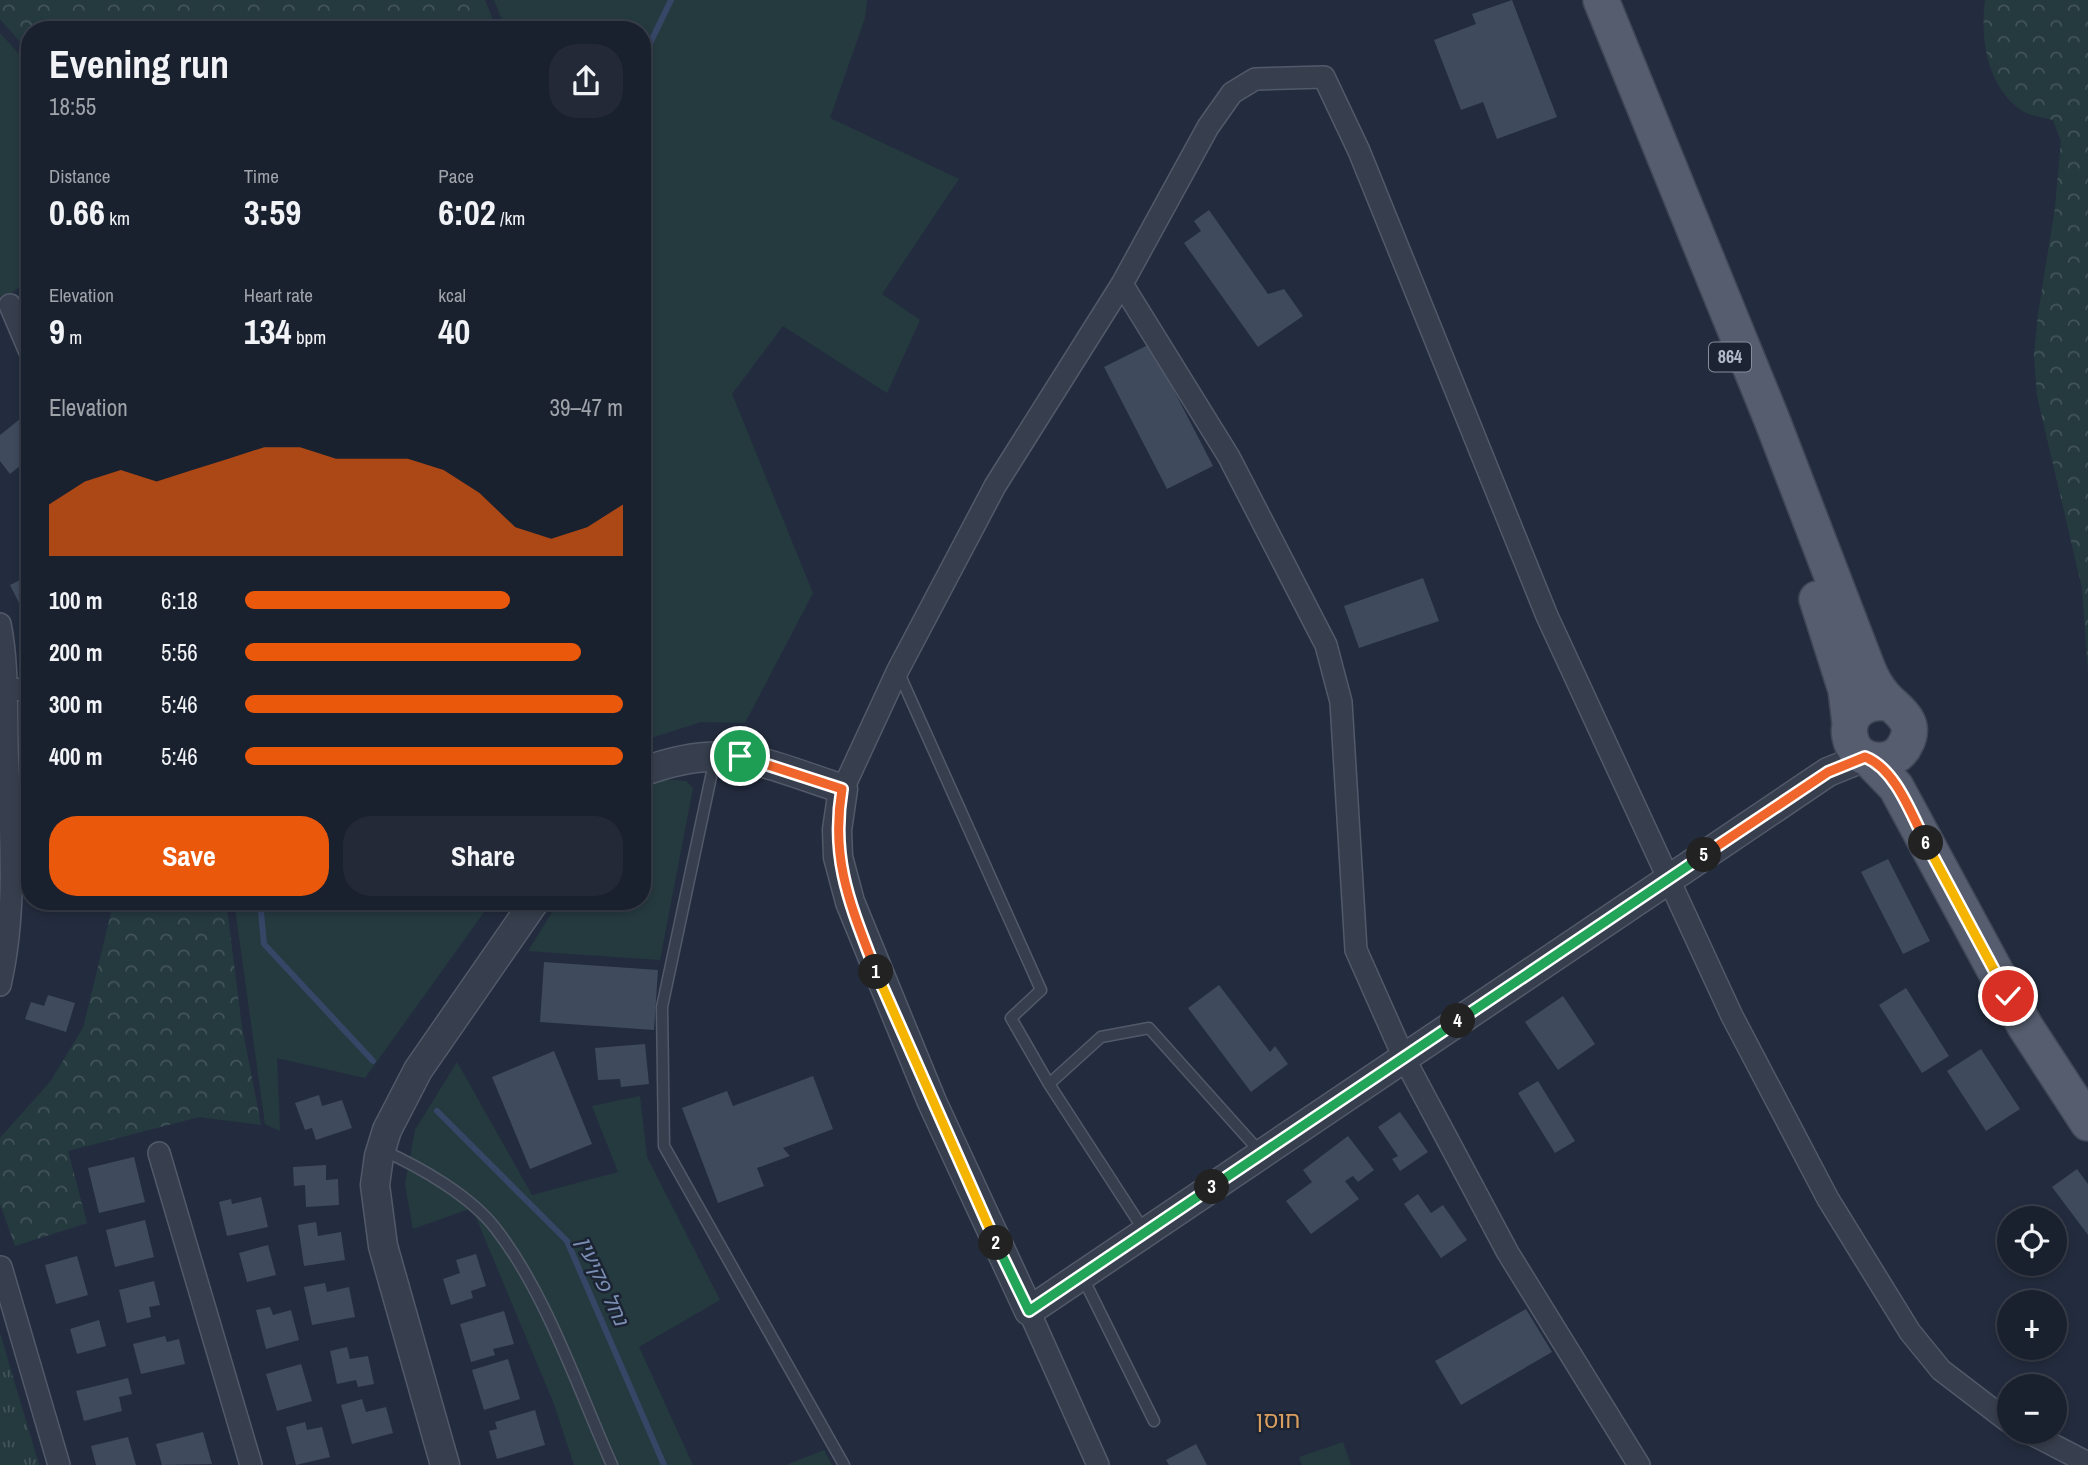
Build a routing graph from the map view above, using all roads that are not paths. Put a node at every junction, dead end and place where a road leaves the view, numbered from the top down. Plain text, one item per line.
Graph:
1 (1582, 0) edge
2 (1601, 0) edge
3 (1122, 284) junction
4 (10, 305) dead end
5 (21, 331) edge
6 (0, 624) edge
7 (898, 670) junction
8 (21, 689) edge
9 (5, 690) junction
10 (1891, 704) junction
11 (1859, 743) junction
12 (1906, 745) junction
13 (716, 754) junction
14 (651, 769) edge
15 (842, 789) junction
16 (1669, 879) junction
17 (529, 910) edge
18 (0, 985) edge
19 (1404, 1058) junction
20 (1049, 1084) junction
21 (2088, 1094) edge
22 (2088, 1123) edge
23 (381, 1149) junction
24 (159, 1153) dead end
25 (1261, 1154) junction
26 (1145, 1232) junction
27 (1, 1267) edge
28 (1082, 1275) junction
29 (1029, 1311) junction
30 (1997, 1413) edge
31 (1154, 1421) dead end
32 (2051, 1444) edge
33 (2088, 1463) edge
34 (59, 1465) edge
35 (251, 1465) edge
36 (444, 1465) edge
37 (612, 1465) edge
38 (844, 1465) edge
39 (1098, 1465) edge
40 (1639, 1465) edge

1 - 11 main road, 864
2 - 10 main road, 864
3 - 7 street
3 - 16 street
3 - 19 street
4 - 5 street
6 - 9 street
7 - 15 street
7 - 20 lane
8 - 9 street
9 - 18 street
10 - 11 main road
10 - 12 main road
11 - 12 main road
11 - 16 street
11 - 22 main road
12 - 21 main road
13 - 14 street
13 - 15 street
13 - 38 lane
15 - 29 street
16 - 19 street
16 - 30 street
17 - 23 street
19 - 25 street
19 - 40 street
20 - 25 lane
20 - 26 lane
23 - 36 street
23 - 37 lane
24 - 35 street
25 - 26 street
26 - 28 street
27 - 34 street
28 - 29 street
28 - 31 lane
29 - 39 street
32 - 33 street

